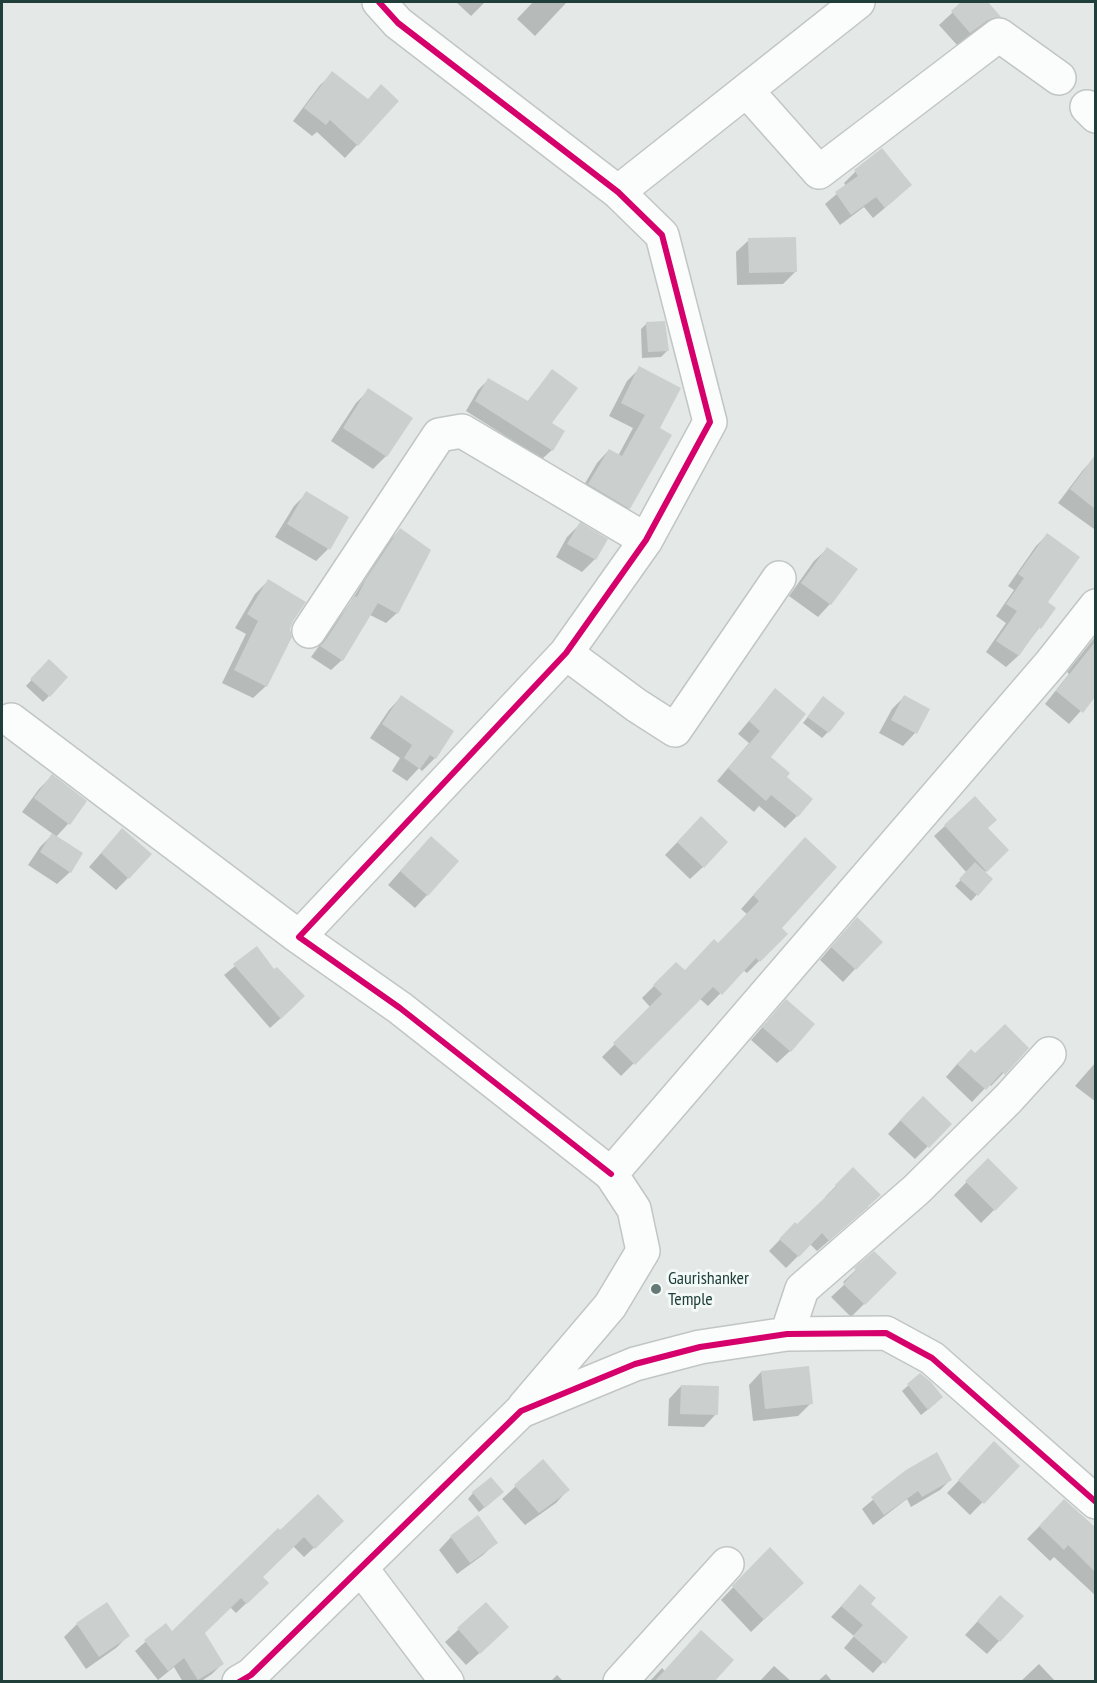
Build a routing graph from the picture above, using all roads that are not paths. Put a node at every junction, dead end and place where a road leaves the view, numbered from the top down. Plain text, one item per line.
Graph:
1 (379, 2) edge
2 (858, 2) edge
3 (1059, 78) dead end
4 (747, 91) junction
5 (618, 192) junction
6 (645, 540) junction
7 (779, 578) dead end
8 (1095, 606) edge
9 (309, 631) dead end
10 (566, 653) junction
11 (11, 720) dead end
12 (299, 937) junction
13 (1049, 1054) dead end
14 (611, 1174) junction
15 (787, 1334) junction
16 (521, 1411) junction
17 (1095, 1502) edge
18 (727, 1564) dead end
19 (361, 1568) junction
20 (239, 1682) edge
21 (447, 1682) edge
22 (620, 1682) edge

1 - 5 street
2 - 4 street
3 - 4 street
4 - 5 street
5 - 6 street
6 - 9 street
6 - 10 street
7 - 10 street
8 - 14 street
10 - 12 street
11 - 12 street
12 - 14 street
13 - 15 street
14 - 16 street
15 - 16 street
15 - 17 street
16 - 19 street
18 - 22 street
19 - 20 street
19 - 21 street

